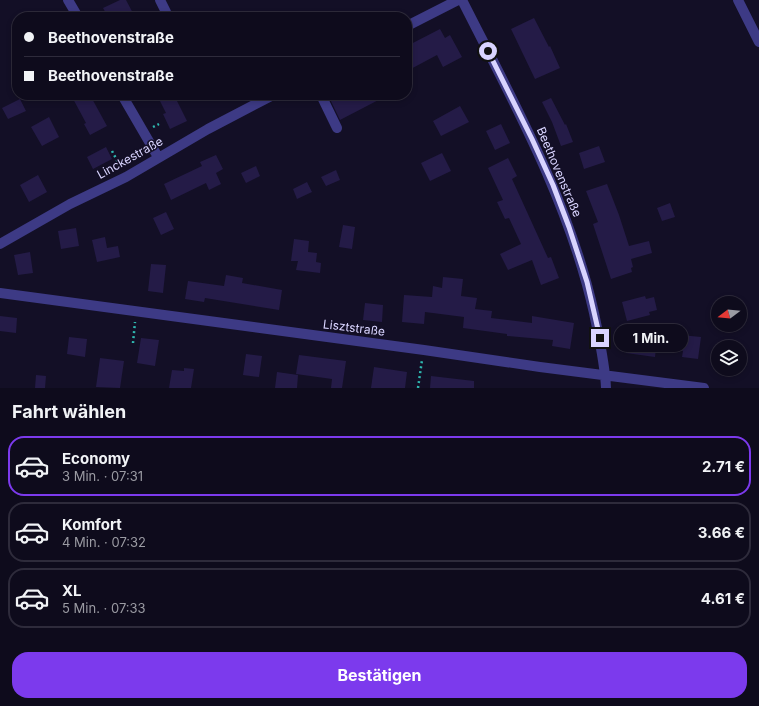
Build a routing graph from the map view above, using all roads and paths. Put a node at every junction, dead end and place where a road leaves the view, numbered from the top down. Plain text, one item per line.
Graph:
1 (68, 0) edge
2 (160, 0) edge
3 (458, 0) edge
4 (462, 0) edge
5 (738, 0) edge
6 (75, 12) edge
7 (166, 12) dead end
8 (412, 23) edge
9 (759, 42) edge
10 (125, 100) edge
11 (263, 100) edge
12 (323, 100) edge
13 (337, 128) dead end
14 (112, 151) dead end
15 (158, 157) junction
16 (126, 177) junction
17 (0, 244) edge
18 (0, 293) edge
19 (136, 311) junction
20 (133, 343) dead end
21 (424, 350) junction
22 (606, 375) junction
23 (418, 388) edge
24 (606, 388) edge
25 (704, 388) edge

1 - 6 street
2 - 7 street
3 - 8 street
4 - 22 street, Beethovenstraße
5 - 9 street
10 - 15 street
11 - 15 street, Linckestraße
12 - 13 street
14 - 16 path
15 - 16 street, Linckestraße
16 - 17 street, Linckestraße
18 - 19 street, Lisztstraße
19 - 20 path
19 - 21 street, Lisztstraße
21 - 22 street, Lisztstraße
21 - 23 path
22 - 24 street, Beethovenstraße
22 - 25 street, Lisztstraße

